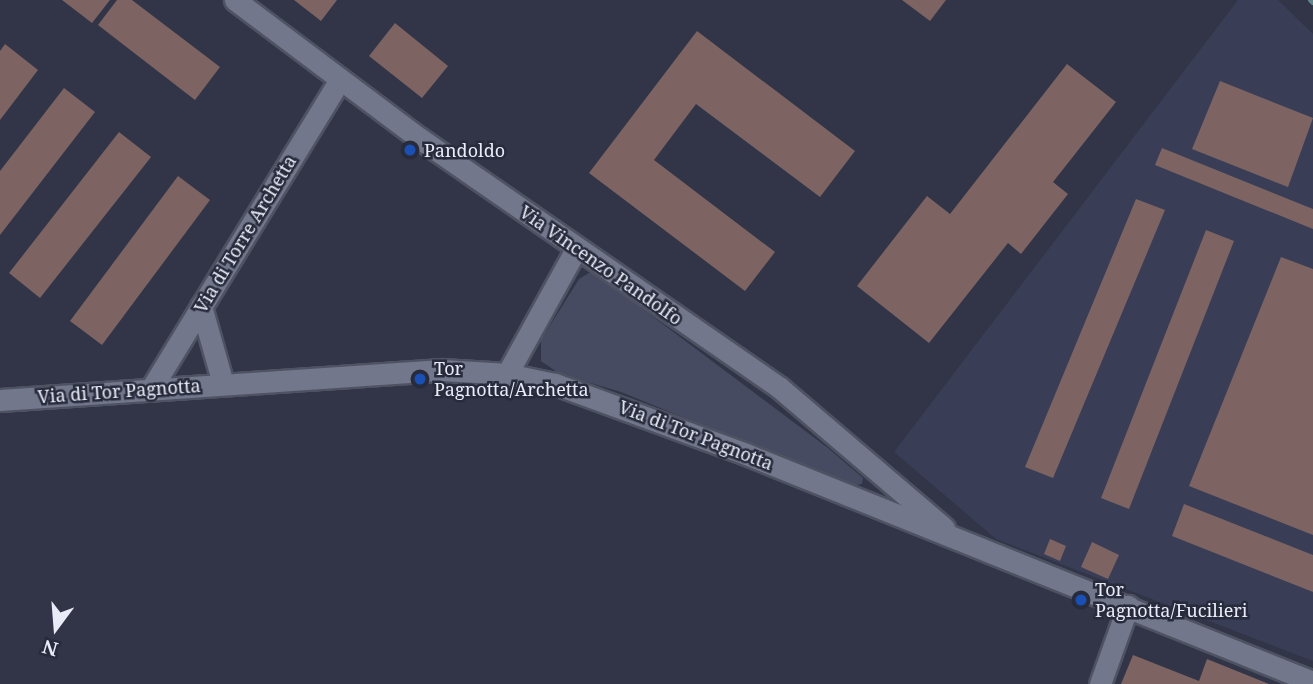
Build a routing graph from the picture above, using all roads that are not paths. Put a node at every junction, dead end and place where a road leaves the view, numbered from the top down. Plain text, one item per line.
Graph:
1 (235, 0) edge
2 (340, 79) junction
3 (576, 249) junction
4 (201, 306) junction
5 (507, 374) junction
6 (223, 384) junction
7 (151, 389) junction
8 (0, 400) edge
9 (959, 541) junction
10 (1128, 606) junction
11 (1313, 682) edge
12 (1100, 684) edge

1 - 2 street, Via Vincenzo Pandolfo
2 - 3 street, Via Vincenzo Pandolfo
2 - 4 street, Via di Torre Archetta
3 - 5 street
3 - 9 street, Via Vincenzo Pandolfo
4 - 6 street
4 - 7 street, Via di Torre Archetta
5 - 6 street, Via di Tor Pagnotta
5 - 9 street, Via di Tor Pagnotta
6 - 7 street, Via di Tor Pagnotta
7 - 8 street, Via di Tor Pagnotta
9 - 10 street, Via di Tor Pagnotta
10 - 11 street, Via di Tor Pagnotta
10 - 12 street

